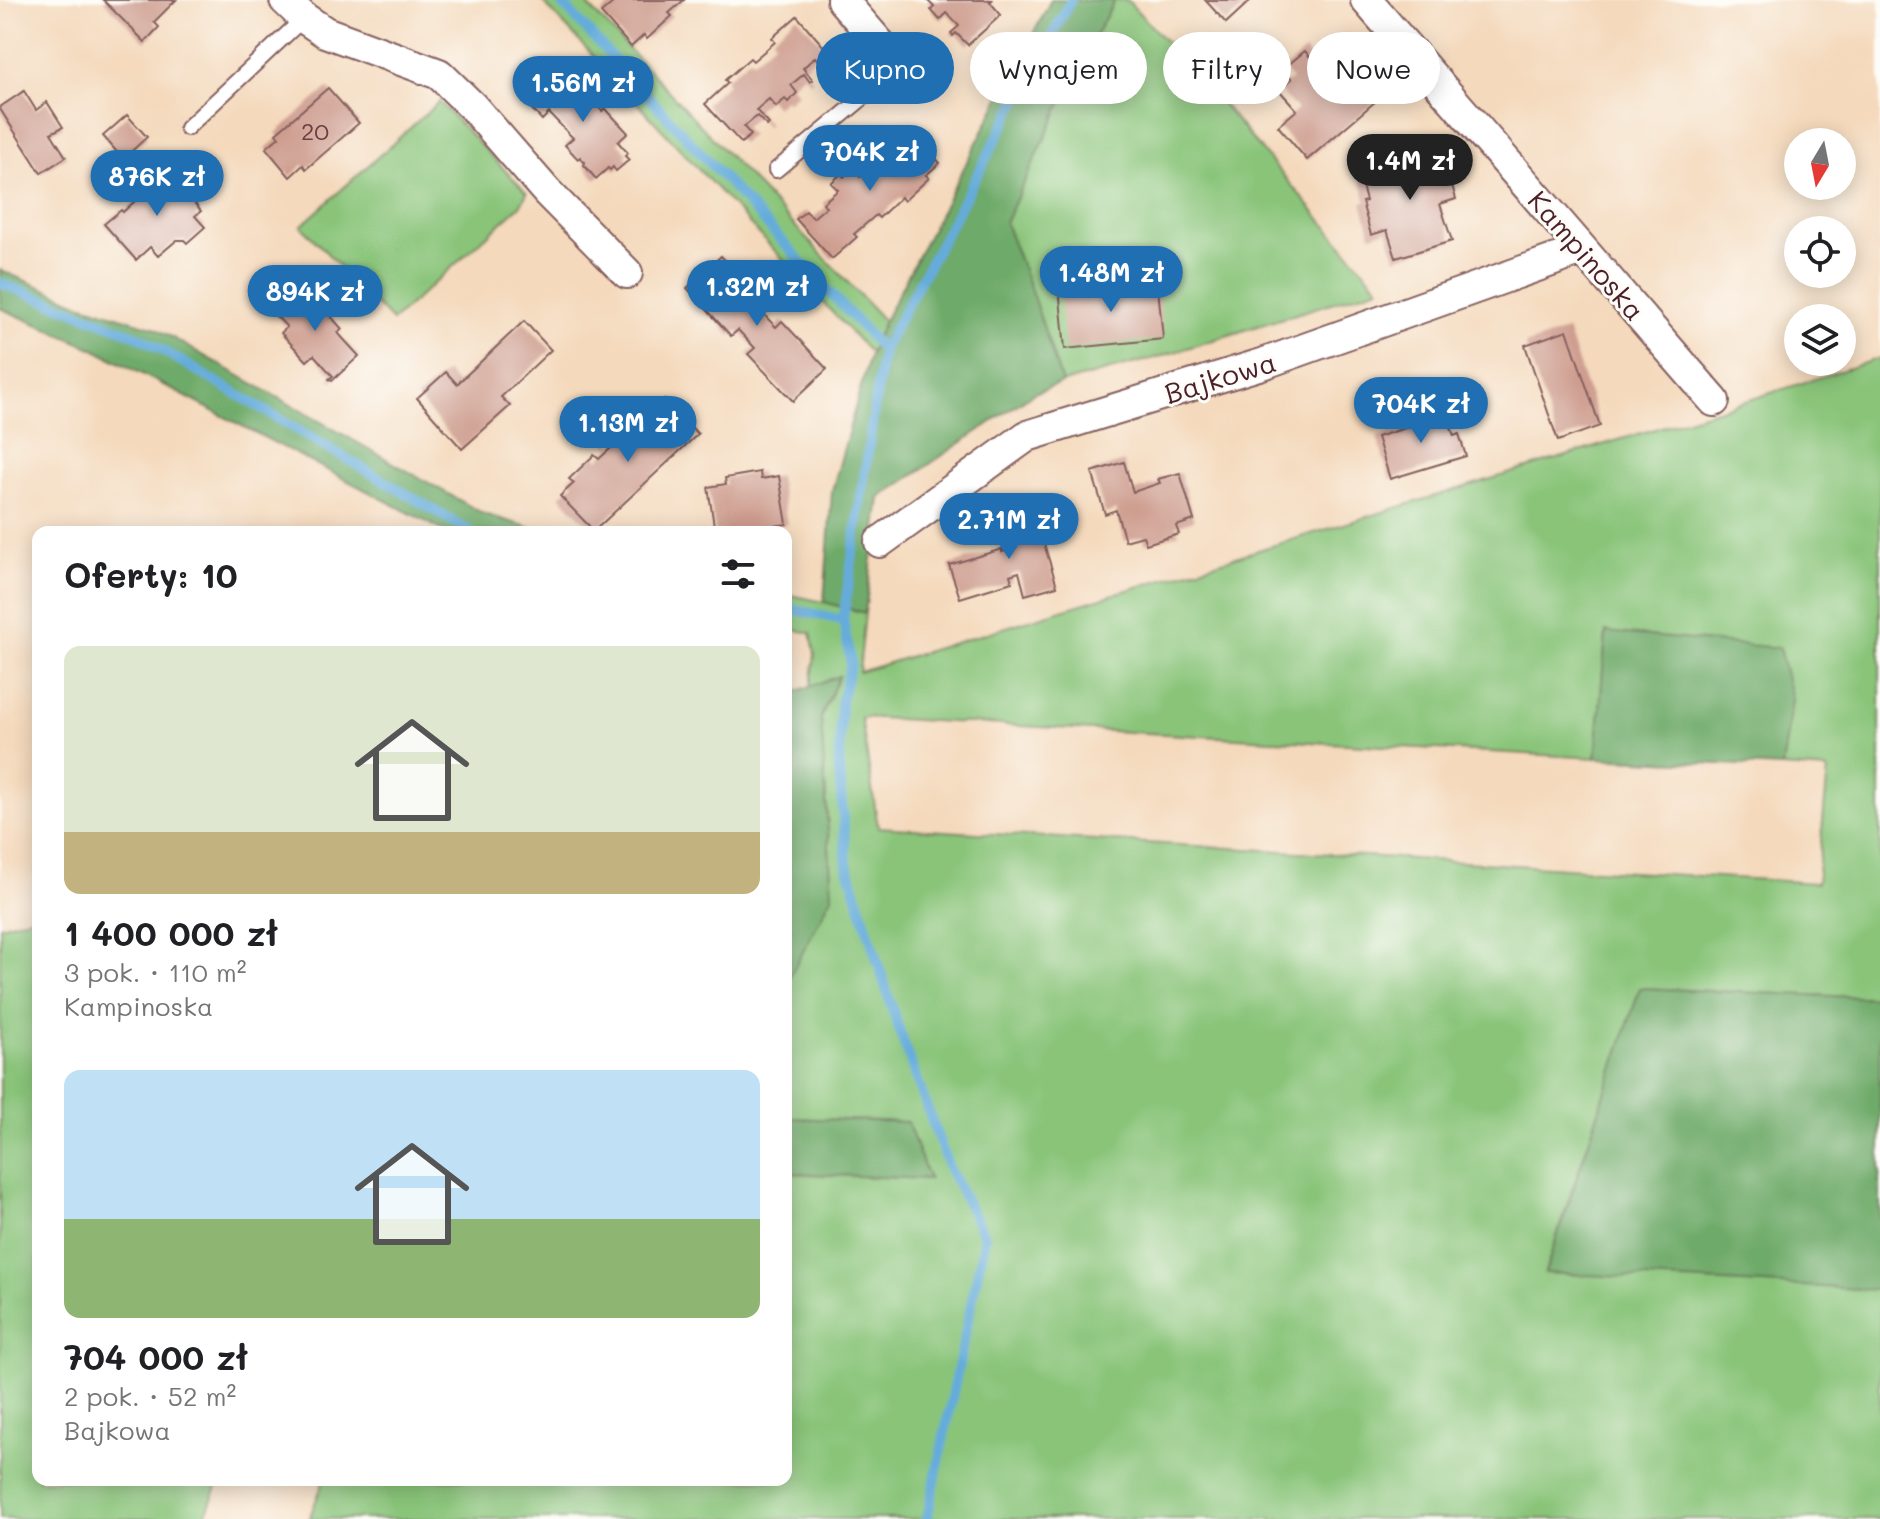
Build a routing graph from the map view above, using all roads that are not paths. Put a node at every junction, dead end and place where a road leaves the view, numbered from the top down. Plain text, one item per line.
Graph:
1 (842, 0) edge
2 (1366, 0) edge
3 (295, 9) edge
4 (870, 32) edge
5 (855, 104) edge
6 (187, 128) dead end
7 (776, 170) dead end
8 (1582, 250) junction
9 (627, 273) dead end
10 (1714, 401) dead end
11 (880, 542) dead end

1 - 4 street
2 - 8 street, Kampinoska
3 - 6 lane
3 - 9 street
5 - 7 lane
8 - 10 street, Kampinoska
8 - 11 street, Bajkowa

